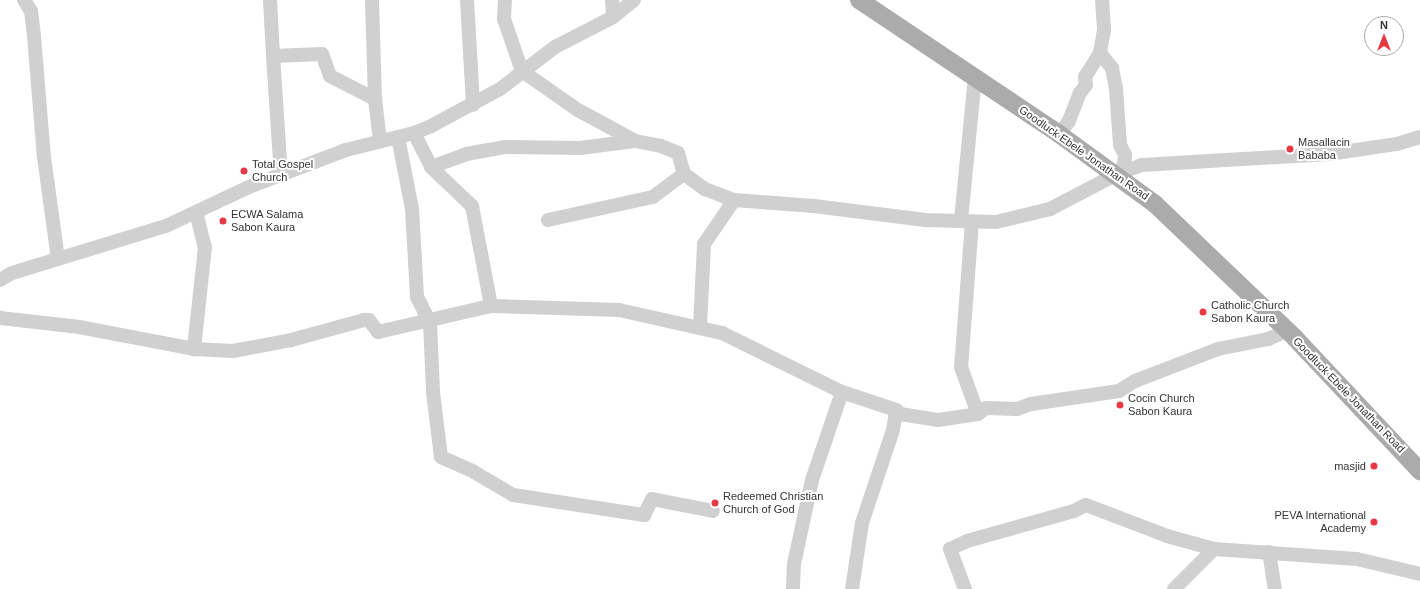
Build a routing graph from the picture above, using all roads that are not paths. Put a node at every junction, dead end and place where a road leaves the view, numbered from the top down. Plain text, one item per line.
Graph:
1 (24, 0) edge
2 (270, 0) edge
3 (372, 0) edge
4 (467, 0) edge
5 (505, 0) edge
6 (612, 0) edge
7 (634, 0) edge
8 (858, 0) edge
9 (1102, 0) edge
10 (613, 17) junction
11 (1100, 53) junction
12 (273, 56) junction
13 (522, 71) junction
14 (975, 77) junction
15 (375, 99) junction
16 (473, 106) junction
17 (414, 133) junction
18 (1059, 134) junction
19 (398, 137) junction
20 (1420, 137) edge
21 (380, 141) junction
22 (636, 141) junction
23 (431, 167) junction
24 (684, 174) junction
25 (1117, 174) junction
26 (280, 176) junction
27 (734, 200) junction
28 (196, 212) junction
29 (548, 220) dead end
30 (966, 221) junction
31 (58, 259) junction
32 (0, 280) edge
33 (491, 306) junction
34 (0, 318) edge
35 (430, 322) junction
36 (700, 326) junction
37 (1287, 331) junction
38 (194, 349) junction
39 (842, 392) junction
40 (896, 410) junction
41 (978, 414) junction
42 (1420, 471) edge
43 (713, 511) dead end
44 (1214, 549) junction
45 (1269, 552) junction
46 (1420, 574) edge
47 (793, 589) edge
48 (852, 589) edge
49 (965, 589) edge
50 (1174, 589) edge
51 (1275, 589) edge

1 - 31 street
2 - 12 street
3 - 15 street
4 - 16 street
5 - 13 street
6 - 10 street
7 - 10 street
8 - 14 main road, Goodluck Ebele Jonathan Road
9 - 11 street
10 - 13 street
11 - 18 street
11 - 25 street
12 - 15 street
12 - 26 street
13 - 16 street
13 - 22 street
14 - 18 main road, Goodluck Ebele Jonathan Road
14 - 30 street
15 - 21 street
16 - 17 street
17 - 19 street
17 - 23 street
18 - 25 main road, Goodluck Ebele Jonathan Road
19 - 21 street
19 - 35 street
20 - 25 street
21 - 26 street
22 - 23 street
22 - 24 street
23 - 33 street
24 - 27 street
24 - 29 street
25 - 30 street
25 - 37 main road, Goodluck Ebele Jonathan Road
26 - 28 street
27 - 30 street
27 - 36 street
28 - 31 street
28 - 38 street
30 - 41 street
31 - 32 street
33 - 35 street
33 - 36 street
34 - 38 street
35 - 38 street
35 - 43 street
36 - 39 street
37 - 41 street
37 - 42 main road, Goodluck Ebele Jonathan Road
39 - 40 street
39 - 47 street
40 - 41 street
40 - 48 street
44 - 45 street
44 - 49 street
44 - 50 street
45 - 46 street
45 - 51 street

